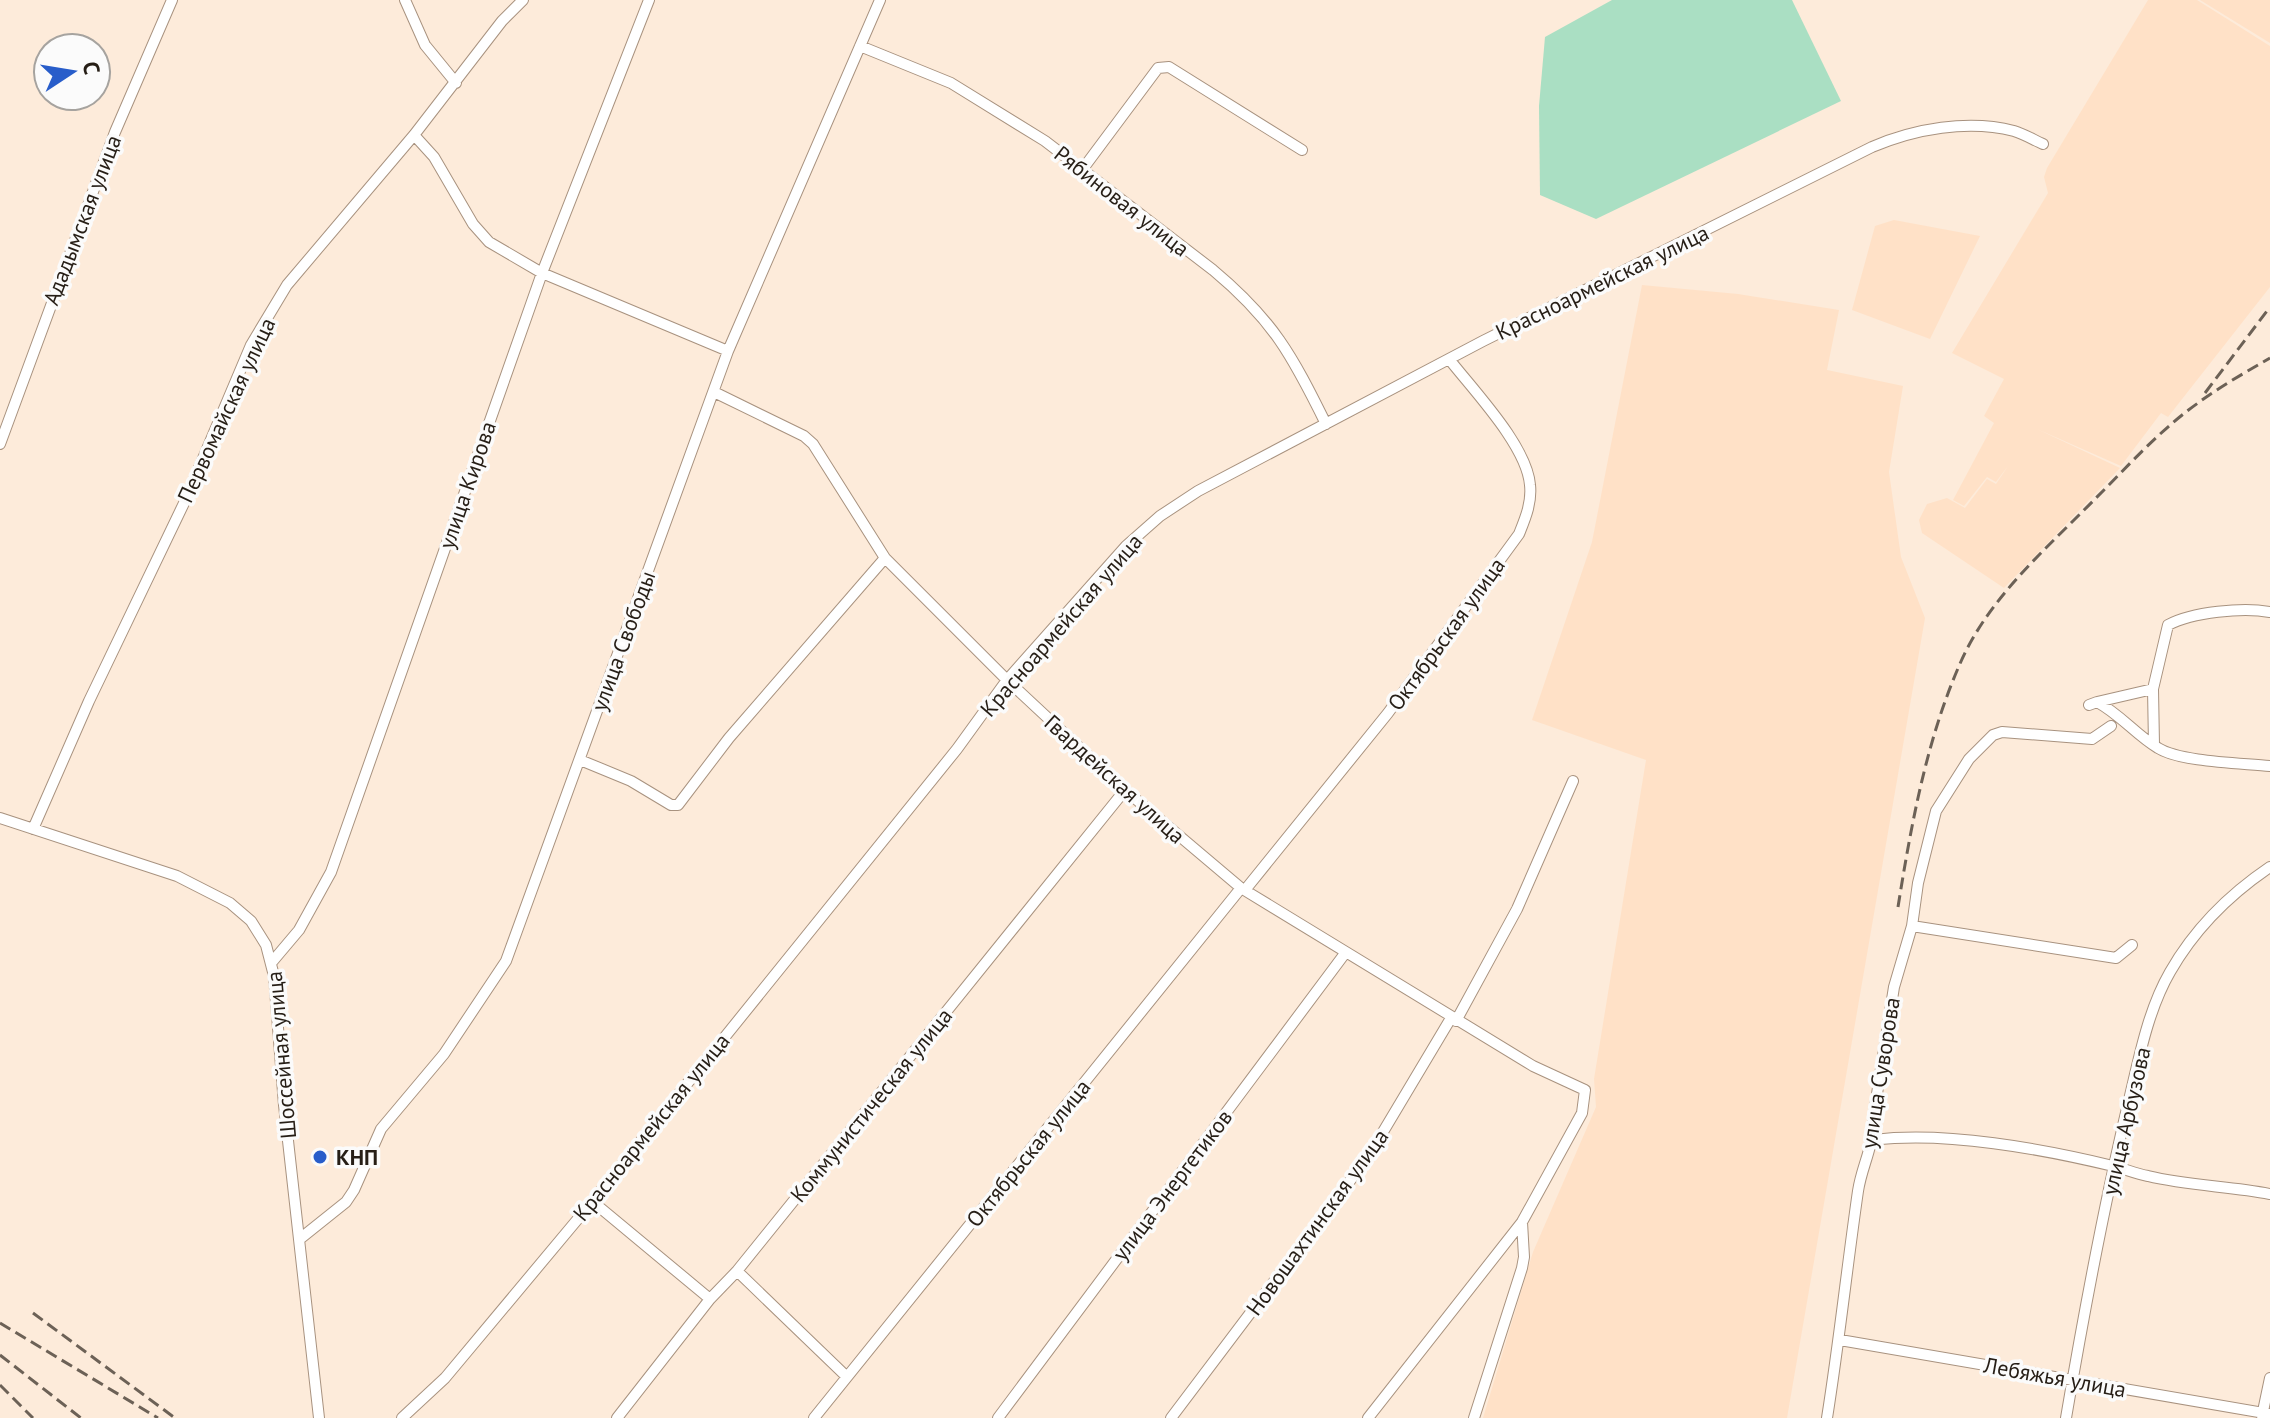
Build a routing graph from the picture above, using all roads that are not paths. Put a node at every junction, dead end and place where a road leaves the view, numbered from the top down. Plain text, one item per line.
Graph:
1 (172, 0) edge
2 (405, 0) edge
3 (523, 0) edge
4 (649, 0) edge
5 (880, 0) edge
6 (860, 46) junction
7 (456, 83) junction
8 (414, 135) junction
9 (2043, 144) dead end
10 (1302, 150) dead end
11 (1082, 170) junction
12 (542, 273) junction
13 (728, 351) junction
14 (1449, 359) junction
15 (714, 392) junction
16 (1326, 424) junction
17 (0, 444) edge
18 (885, 558) junction
19 (2270, 612) edge
20 (1007, 680) junction
21 (2153, 689) junction
22 (2111, 726) dead end
23 (2154, 745) junction
24 (580, 760) junction
25 (2270, 766) edge
26 (1573, 781) dead end
27 (1125, 790) junction
28 (0, 818) edge
29 (33, 829) junction
30 (2270, 867) edge
31 (1243, 889) junction
32 (1912, 926) junction
33 (2132, 945) dead end
34 (1346, 952) junction
35 (272, 962) junction
36 (1453, 1019) junction
37 (1874, 1140) junction
38 (2115, 1166) junction
39 (2270, 1194) edge
40 (592, 1201) junction
41 (1522, 1222) junction
42 (301, 1238) junction
43 (737, 1271) junction
44 (710, 1299) junction
45 (1840, 1340) junction
46 (847, 1377) junction
47 (2270, 1378) edge
48 (2073, 1380) junction
49 (2265, 1415) edge
50 (319, 1418) edge
51 (402, 1418) edge
52 (617, 1418) edge
53 (814, 1418) edge
54 (998, 1418) edge
55 (1171, 1418) edge
56 (1368, 1418) edge
57 (1474, 1418) edge
58 (1827, 1418) edge
59 (2066, 1418) edge

1 - 17 street, Ададымская улица
2 - 7 street
3 - 7 street, Первомайская улица
4 - 12 street, улица Кирова
5 - 6 street, улица Свободы
6 - 11 street, Рябиновая улица
6 - 13 street, улица Свободы
7 - 8 street, Первомайская улица
8 - 12 street
8 - 29 street, Первомайская улица
9 - 14 street, Красноармейская улица
10 - 11 street
11 - 16 street, Рябиновая улица
12 - 13 street
12 - 35 street, улица Кирова
13 - 15 street, улица Свободы
14 - 16 street, Красноармейская улица
14 - 31 street, Октябрьская улица
15 - 18 street, Гвардейская улица
15 - 24 street, улица Свободы
16 - 20 street, Красноармейская улица
18 - 20 street, Гвардейская улица
18 - 24 street
19 - 21 street
20 - 27 street, Гвардейская улица
20 - 40 street, Красноармейская улица
21 - 23 street
21 - 23 street
22 - 32 street, улица Суворова
23 - 25 street
24 - 42 street, улица Свободы
26 - 36 street, Новошахтинская улица
27 - 31 street, Гвардейская улица
27 - 43 street, Коммунистическая улица
28 - 29 street, Шоссейная улица
29 - 35 street, Шоссейная улица
30 - 38 street, улица Арбузова
31 - 34 street, Гвардейская улица
31 - 46 street, Октябрьская улица
32 - 33 street
32 - 37 street, улица Суворова
34 - 36 street, Гвардейская улица
34 - 54 street, улица Энергетиков
35 - 42 street, Шоссейная улица
36 - 41 street, Гвардейская улица
36 - 55 street, Новошахтинская улица
37 - 38 street
37 - 45 street, улица Суворова
38 - 39 street
38 - 48 street, улица Арбузова
40 - 44 street
40 - 51 street, Красноармейская улица
41 - 56 street
41 - 57 street
42 - 50 street, Шоссейная улица
43 - 44 street, Коммунистическая улица
43 - 46 street
44 - 52 street, Коммунистическая улица
45 - 48 street, Лебяжья улица
45 - 58 street, улица Суворова
46 - 53 street, Октябрьская улица
47 - 49 street
48 - 49 street, Лебяжья улица
48 - 59 street, улица Арбузова

